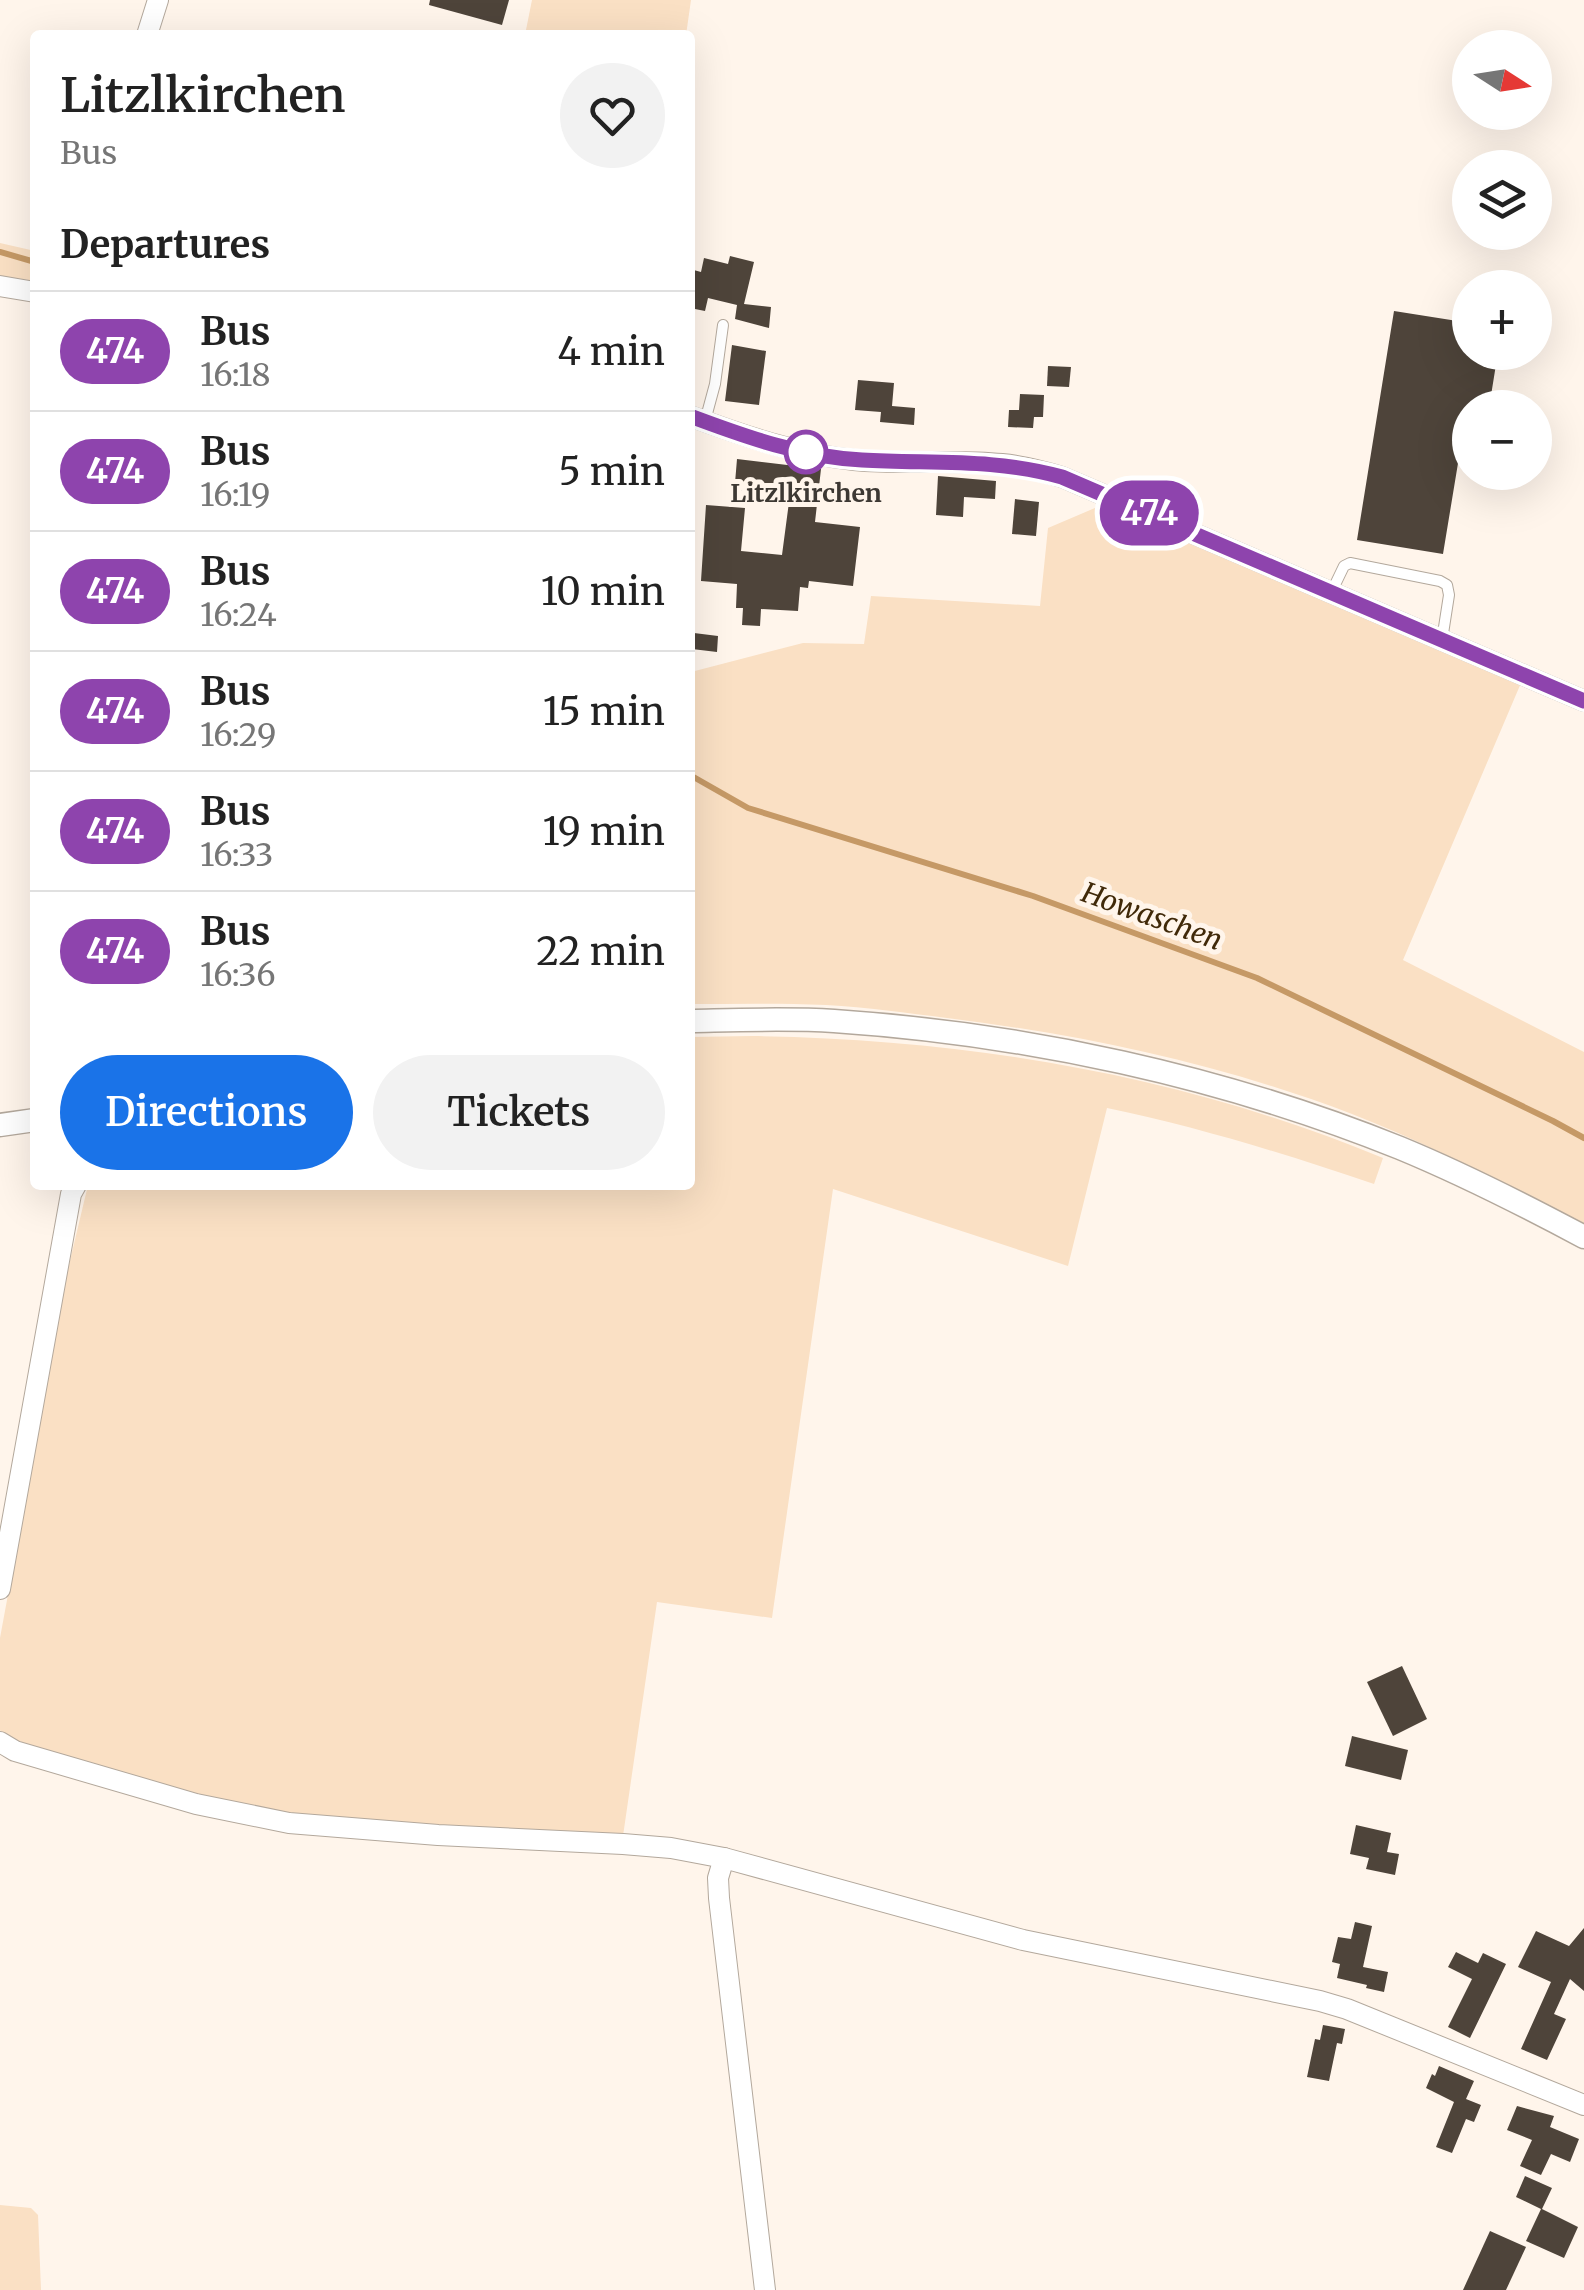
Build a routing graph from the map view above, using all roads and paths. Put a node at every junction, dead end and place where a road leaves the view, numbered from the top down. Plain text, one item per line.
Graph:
1 (158, 0) edge
2 (149, 30) edge
3 (0, 286) edge
4 (30, 291) edge
5 (723, 325) dead end
6 (698, 419) edge
7 (1332, 592) junction
8 (1442, 641) junction
9 (1584, 701) edge
10 (695, 1020) edge
11 (30, 1121) edge
12 (0, 1125) edge
13 (71, 1190) edge
14 (1584, 1237) edge
15 (0, 1589) edge
16 (0, 1742) edge
17 (724, 1858) junction
18 (1584, 2105) edge
19 (765, 2290) edge

1 - 2 street
3 - 4 street
5 - 6 lane
6 - 7 street
7 - 8 street
7 - 8 lane
8 - 9 street
10 - 14 street
11 - 12 street
13 - 15 street
16 - 17 street
17 - 18 street
17 - 19 street

